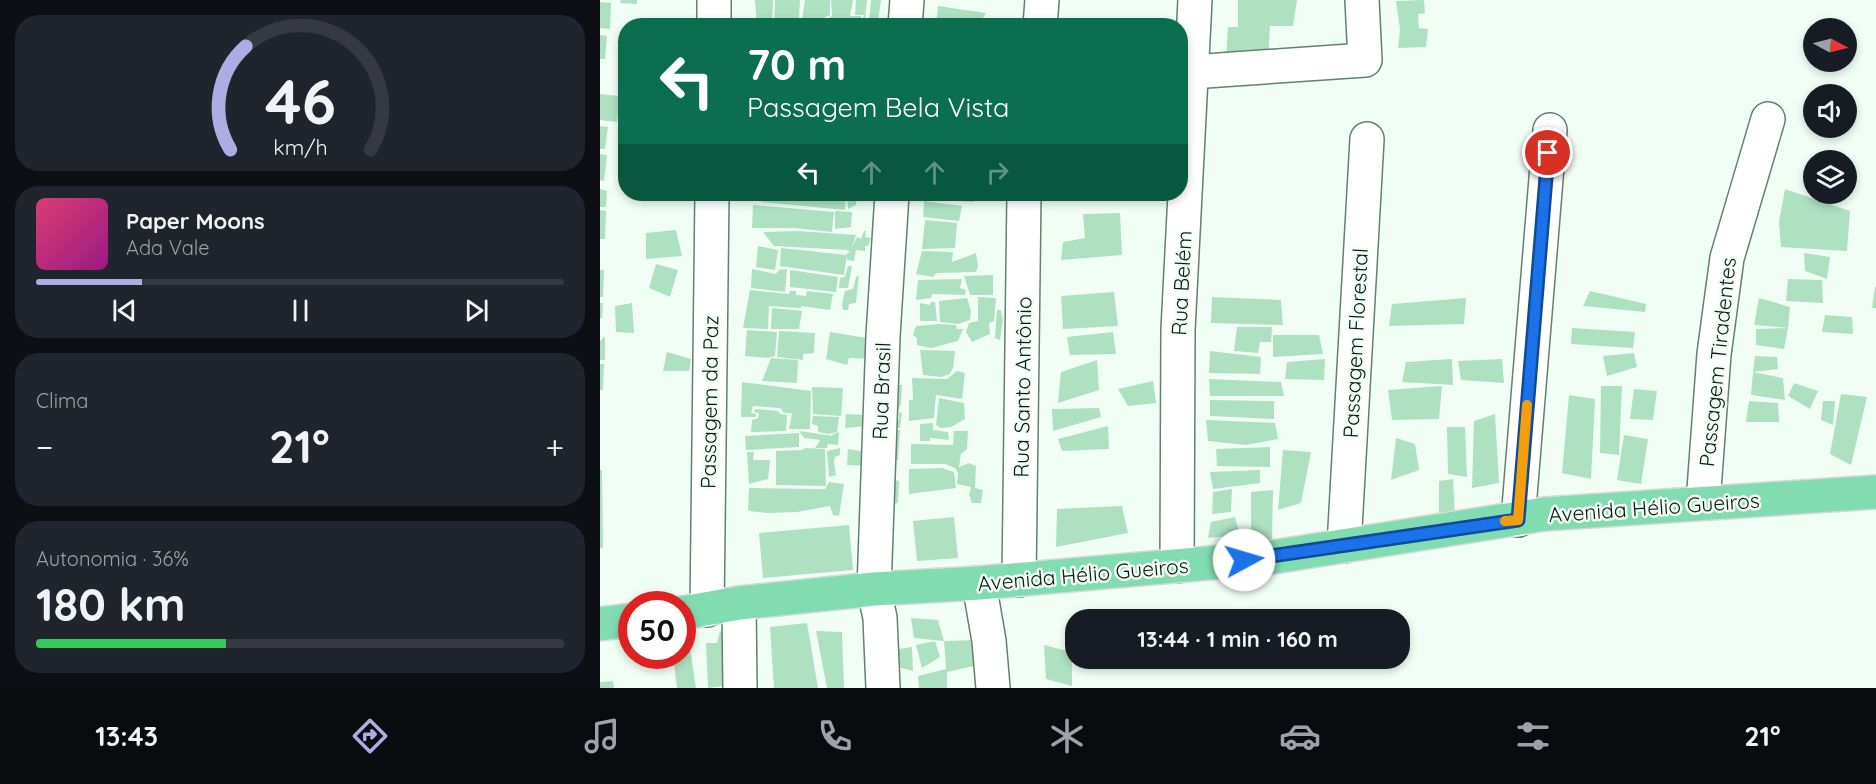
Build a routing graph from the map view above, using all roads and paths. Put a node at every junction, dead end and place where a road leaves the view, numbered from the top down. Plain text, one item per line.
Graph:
1 (714, 0) edge
2 (907, 0) edge
3 (1042, 0) edge
4 (1195, 0) edge
5 (1362, 0) edge
6 (714, 18) edge
7 (905, 18) edge
8 (1041, 18) edge
9 (1191, 72) junction
10 (1768, 119) dead end
11 (1550, 130) dead end
12 (1188, 132) edge
13 (1367, 139) dead end
14 (712, 201) edge
15 (892, 201) edge
16 (1024, 201) edge
17 (1184, 201) edge
18 (1876, 492) edge
19 (1703, 503) junction
20 (1518, 520) junction
21 (1344, 546) junction
22 (1177, 566) junction
23 (1019, 580) junction
24 (980, 583) junction
25 (874, 589) junction
26 (696, 591) edge
27 (739, 603) junction
28 (696, 611) edge
29 (618, 622) edge
30 (600, 624) edge
31 (740, 688) edge
32 (883, 688) edge
33 (993, 688) edge

1 - 6 street
2 - 7 street
3 - 8 street
4 - 9 street, Rua Belém
5 - 9 street
9 - 12 street, Rua Belém
10 - 19 street, Passagem Tiradentes
11 - 20 street
13 - 21 street, Passagem Florestal
14 - 26 street, Passagem da Paz
15 - 25 street, Rua Brasil
16 - 23 street, Rua Santo Antônio
17 - 22 street, Rua Belém
18 - 19 main road, Avenida Hélio Gueiros
19 - 20 main road, Avenida Hélio Gueiros
20 - 21 main road, Avenida Hélio Gueiros
21 - 22 main road, Avenida Hélio Gueiros
22 - 23 main road, Avenida Hélio Gueiros
23 - 24 main road, Avenida Hélio Gueiros
24 - 25 main road, Avenida Hélio Gueiros
24 - 33 street
25 - 27 main road, Avenida Hélio Gueiros
25 - 32 street, Rua Brasil
27 - 28 main road, Avenida Hélio Gueiros
27 - 31 street
29 - 30 main road

